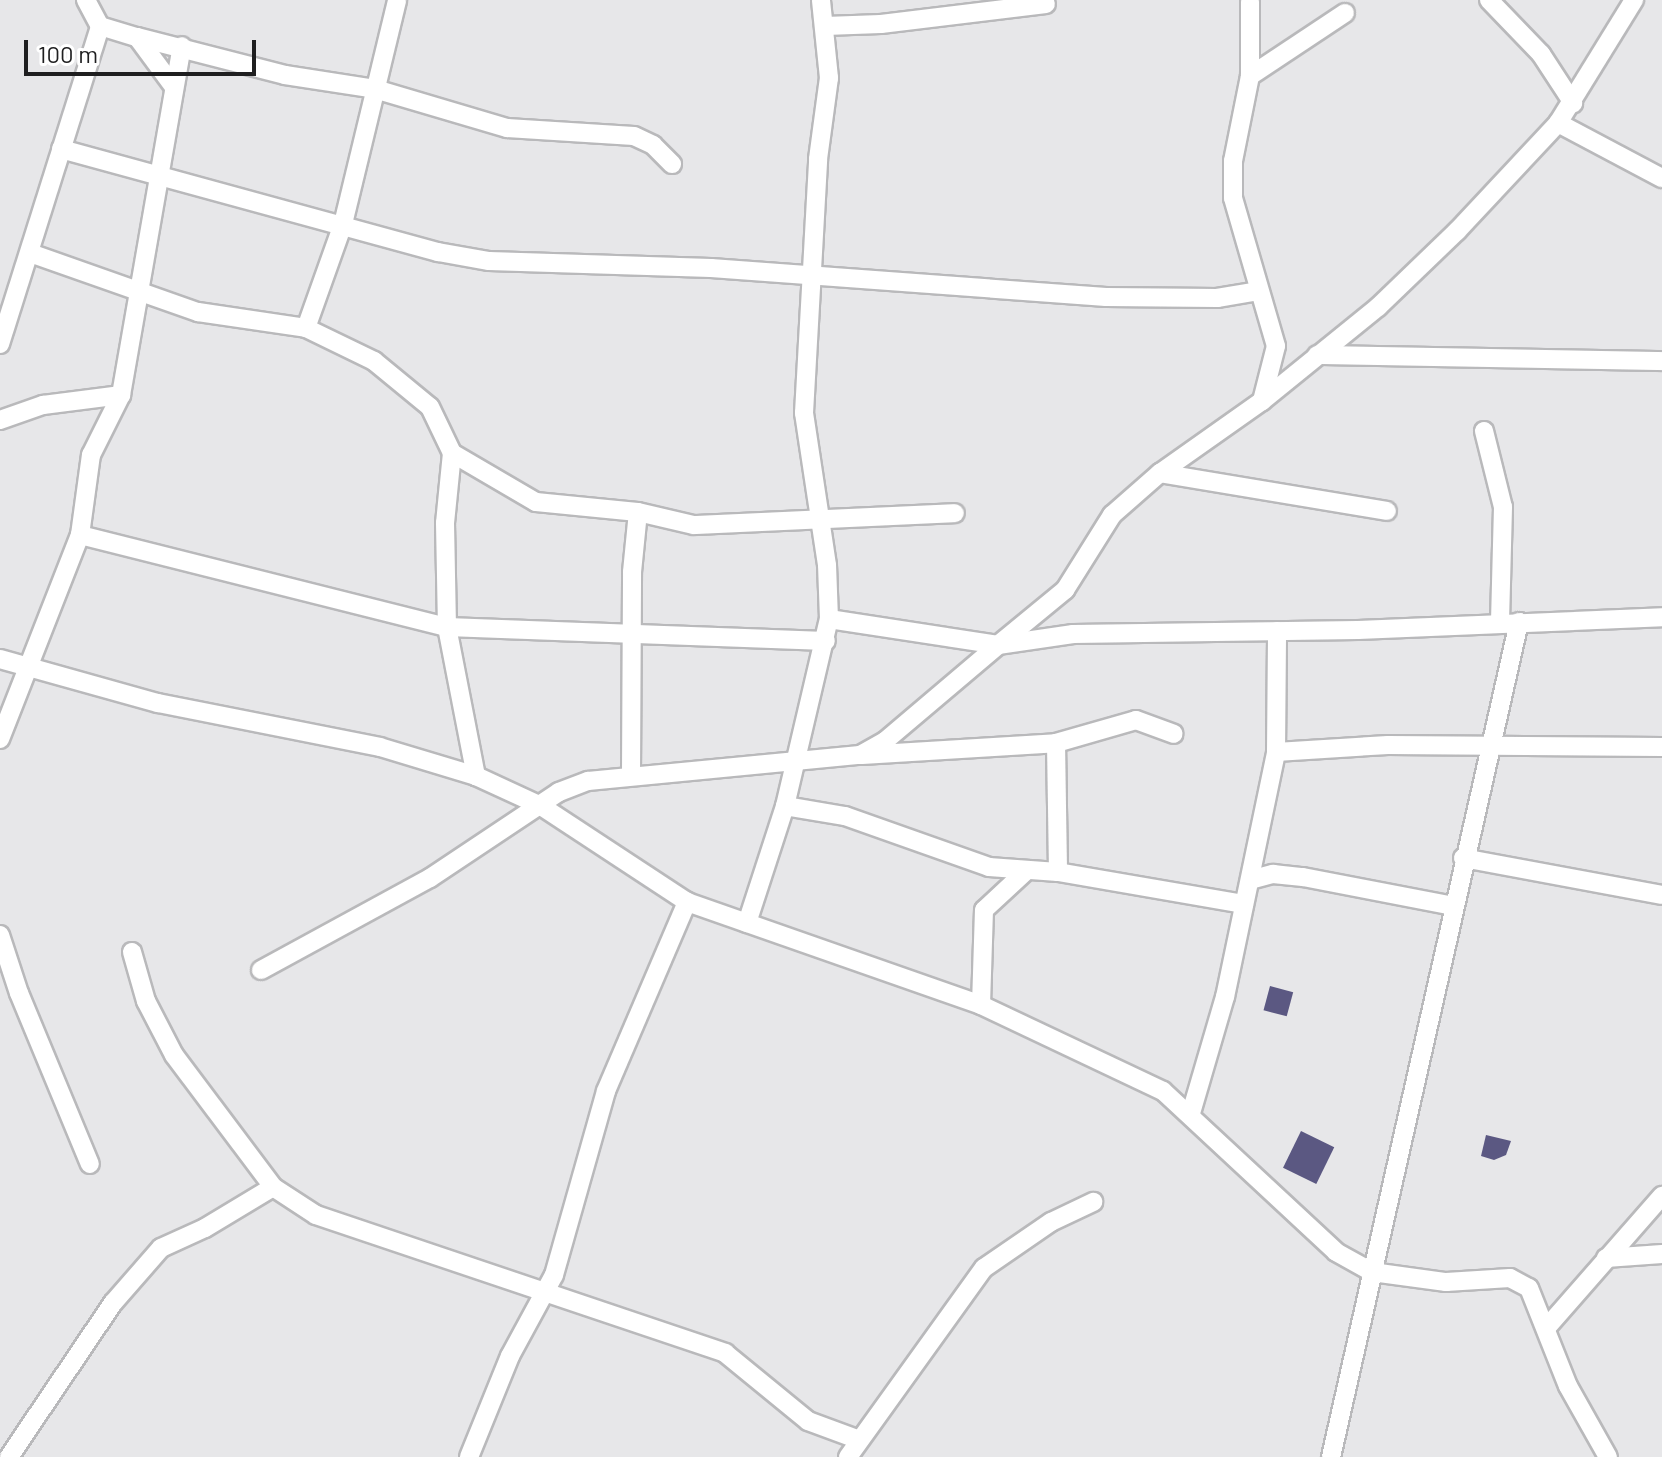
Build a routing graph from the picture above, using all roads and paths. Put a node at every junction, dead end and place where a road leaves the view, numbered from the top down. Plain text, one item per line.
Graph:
1 (86, 0) edge
2 (397, 0) edge
3 (821, 0) edge
4 (1489, 0) edge
5 (1634, 0) edge
6 (1250, 2) edge
7 (1046, 4) dead end
8 (1345, 13) dead end
9 (100, 26) junction
10 (825, 26) junction
11 (137, 37) junction
12 (182, 46) junction
13 (1250, 76) junction
14 (174, 87) junction
15 (375, 89) junction
16 (1573, 103) junction
17 (1558, 123) junction
18 (61, 149) junction
19 (672, 164) dead end
20 (160, 176) junction
21 (1662, 178) edge
22 (343, 224) junction
23 (30, 253) junction
24 (811, 278) junction
25 (1259, 291) junction
26 (136, 294) junction
27 (306, 328) junction
28 (0, 344) edge
29 (1276, 346) junction
30 (1311, 359) junction
31 (1662, 361) edge
32 (121, 395) junction
33 (1262, 401) junction
34 (0, 420) edge
35 (1484, 431) dead end
36 (452, 453) junction
37 (1160, 473) junction
38 (1387, 511) dead end
39 (638, 512) junction
40 (955, 513) dead end
41 (819, 522) junction
42 (80, 535) junction
43 (1662, 617) edge
44 (829, 619) junction
45 (1510, 622) junction
46 (447, 627) junction
47 (1277, 631) junction
48 (631, 632) junction
49 (826, 641) junction
50 (998, 645) junction
51 (0, 659) edge
52 (28, 668) junction
53 (1174, 734) dead end
54 (0, 739) edge
55 (1056, 743) junction
56 (1489, 747) junction
57 (1662, 747) edge
58 (1276, 752) junction
59 (860, 755) junction
60 (795, 762) junction
61 (631, 774) junction
62 (476, 776) junction
63 (541, 806) junction
64 (785, 806) junction
65 (1255, 858) junction
66 (1463, 858) junction
67 (1025, 872) junction
68 (1058, 872) junction
69 (1273, 874) junction
70 (1250, 880) junction
71 (1662, 895) edge
72 (687, 902) junction
73 (1244, 904) junction
74 (1454, 906) junction
75 (747, 923) junction
76 (0, 935) edge
77 (132, 952) dead end
78 (261, 970) dead end
79 (981, 1005) junction
80 (1191, 1113) junction
81 (90, 1164) dead end
82 (273, 1187) junction
83 (1662, 1196) edge
84 (1093, 1202) dead end
85 (1662, 1254) edge
86 (1606, 1258) junction
87 (1372, 1272) junction
88 (544, 1295) junction
89 (1548, 1326) junction
90 (857, 1439) junction
91 (9, 1457) edge
92 (469, 1457) edge
93 (848, 1457) edge
94 (1331, 1457) edge
95 (1608, 1457) edge

1 - 9 street
2 - 15 street
3 - 10 street
4 - 16 street
5 - 16 street
6 - 13 street
7 - 10 street
8 - 13 street
9 - 11 street
9 - 18 street
10 - 24 street
11 - 12 street
11 - 14 street
12 - 14 street
12 - 15 street
13 - 25 street
14 - 20 street
15 - 19 street
15 - 22 street
16 - 17 street
17 - 21 street
17 - 30 street
18 - 20 street
18 - 23 street
20 - 22 street
20 - 26 street
22 - 24 street
22 - 27 street
23 - 26 street
23 - 28 street
24 - 25 street
24 - 41 street
25 - 29 street
26 - 27 street
26 - 32 street
27 - 36 street
29 - 30 street
29 - 33 street
30 - 31 street
30 - 33 street
32 - 34 street
32 - 42 street
33 - 37 street
35 - 45 street
36 - 39 street
36 - 46 street
37 - 38 street
37 - 50 street
39 - 41 street
39 - 48 street
40 - 41 street
41 - 44 street
42 - 46 street
42 - 52 street
43 - 45 street
44 - 49 street
44 - 50 street
45 - 47 street
45 - 56 street
46 - 48 street
46 - 62 street
47 - 50 street
47 - 58 street
48 - 49 street
48 - 61 street
49 - 60 street
50 - 59 street
51 - 52 street
52 - 54 street
52 - 62 street
53 - 55 street
55 - 59 street
55 - 68 street
56 - 57 street
56 - 58 street
56 - 66 street
58 - 65 street
59 - 60 street
60 - 61 street
60 - 64 street
61 - 63 street
62 - 63 street
63 - 72 street
63 - 78 street
64 - 67 street
64 - 75 street
65 - 69 street
65 - 70 street
66 - 71 street
66 - 74 street
67 - 68 street
67 - 79 street
68 - 73 street
69 - 70 street
69 - 74 street
70 - 73 street
72 - 75 street
72 - 88 street
73 - 80 street
74 - 87 street
75 - 79 street
76 - 81 street
77 - 82 street
79 - 80 street
80 - 87 street
82 - 88 street
82 - 91 street
83 - 86 street
84 - 90 street
85 - 86 street
86 - 89 street
87 - 89 street
87 - 94 street
88 - 90 street
88 - 92 street
89 - 95 street
90 - 93 street

